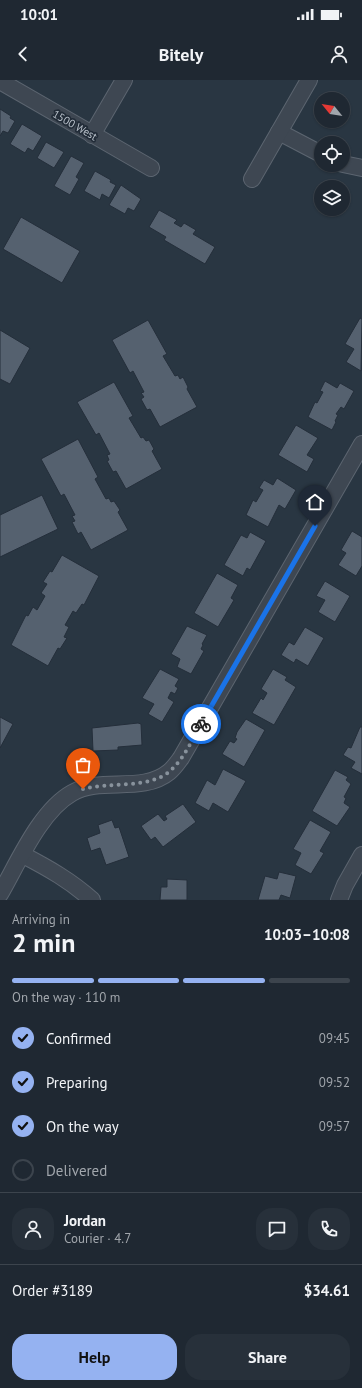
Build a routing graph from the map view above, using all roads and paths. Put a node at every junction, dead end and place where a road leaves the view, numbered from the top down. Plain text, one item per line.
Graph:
1 (124, 80) edge
2 (309, 80) edge
3 (0, 81) edge
4 (279, 132) junction
5 (92, 135) junction
6 (314, 150) edge
7 (350, 165) edge
8 (151, 168) dead end
9 (362, 168) edge
10 (252, 179) dead end
11 (362, 444) edge
12 (23, 854) junction
13 (362, 855) edge
14 (0, 894) edge
15 (92, 900) edge
16 (339, 900) edge

1 - 5 street
2 - 4 street
3 - 5 street, 1500 West
4 - 6 street
4 - 10 street
5 - 8 street, 1500 West
7 - 9 street
11 - 12 street
12 - 14 street
12 - 15 street
13 - 16 street

